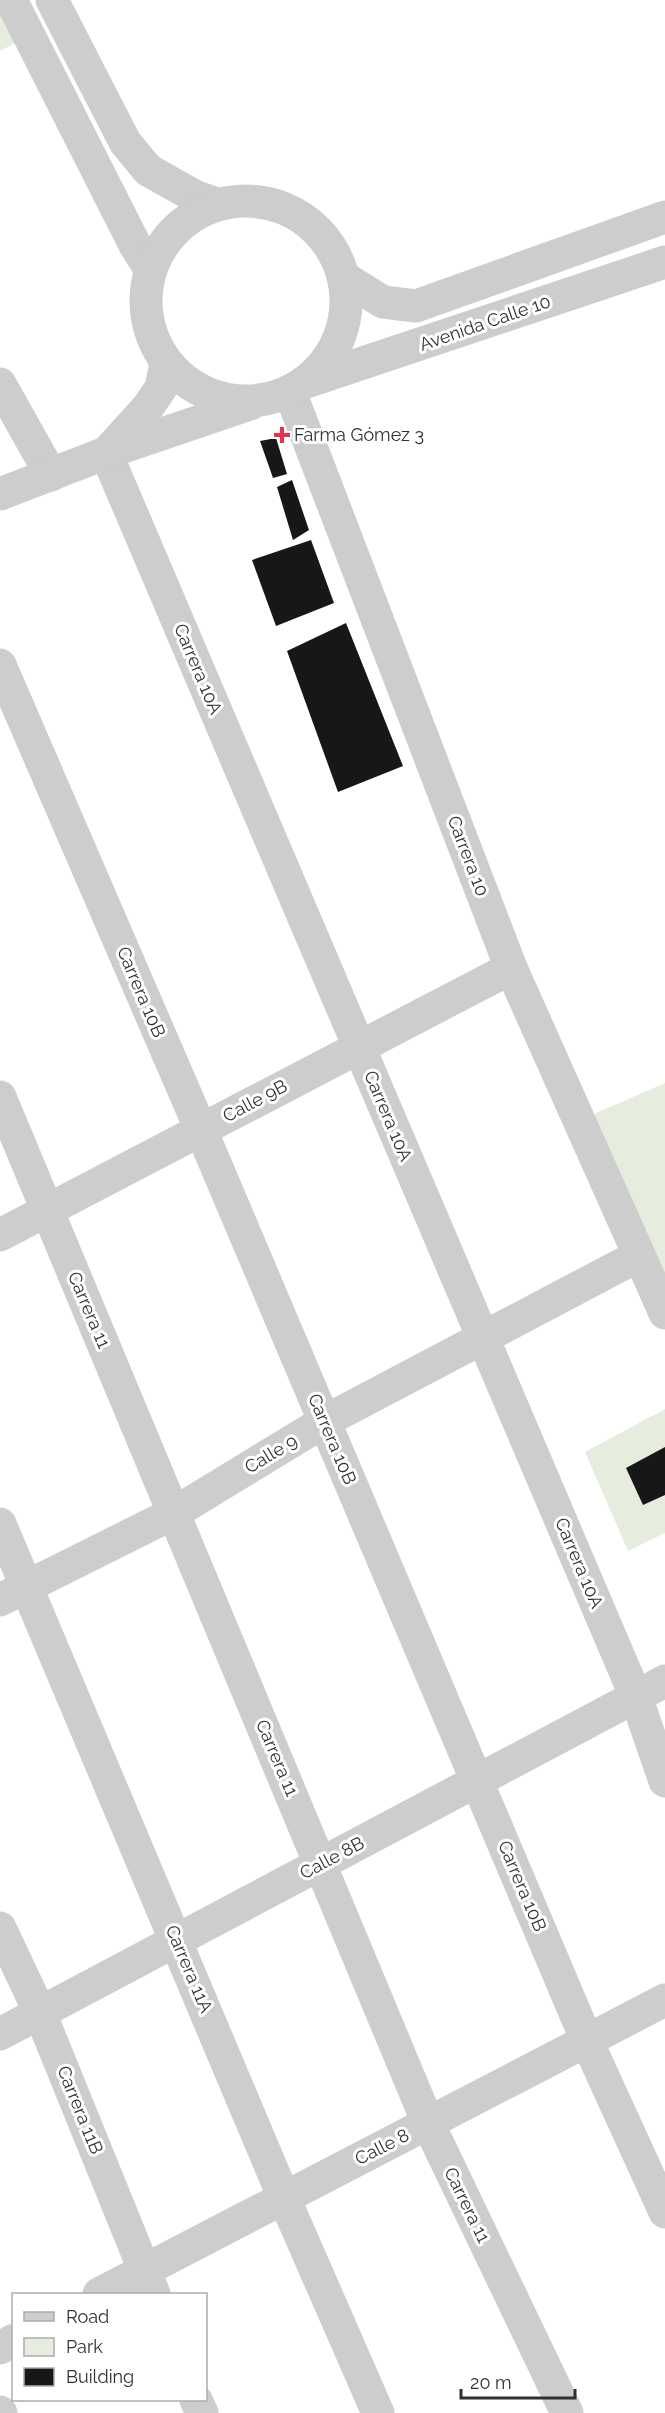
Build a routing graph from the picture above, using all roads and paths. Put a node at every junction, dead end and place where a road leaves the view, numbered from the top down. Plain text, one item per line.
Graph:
1 (11, 0) edge
2 (52, 0) edge
3 (218, 204) junction
4 (665, 217) edge
5 (665, 262) edge
6 (150, 269) junction
7 (343, 277) junction
8 (166, 363) junction
9 (0, 384) edge
10 (297, 387) junction
11 (257, 401) junction
12 (106, 453) junction
13 (51, 475) junction
14 (0, 494) edge
15 (0, 665) edge
16 (511, 968) junction
17 (359, 1047) junction
18 (0, 1097) edge
19 (201, 1130) junction
20 (47, 1211) junction
21 (0, 1235) edge
22 (638, 1256) junction
23 (665, 1313) edge
24 (483, 1338) junction
25 (325, 1421) junction
26 (174, 1513) junction
27 (0, 1524) edge
28 (13, 1593) edge
29 (665, 1681) edge
30 (636, 1697) junction
31 (478, 1781) junction
32 (665, 1781) edge
33 (321, 1864) junction
34 (0, 1928) edge
35 (177, 1940) junction
36 (665, 2000) edge
37 (40, 2013) junction
38 (0, 2034) edge
39 (587, 2042) junction
40 (428, 2124) junction
41 (284, 2198) junction
42 (665, 2212) edge
43 (149, 2282) edge
44 (107, 2293) edge
45 (378, 2413) edge
46 (567, 2413) edge

1 - 6 street
2 - 3 street
3 - 6 street
3 - 7 street
4 - 7 street
5 - 10 street, Avenida Calle 10
6 - 8 street
7 - 10 street
8 - 11 street
8 - 12 street
9 - 13 street
10 - 11 street
10 - 16 street, Carrera 10
11 - 12 street
12 - 13 street
12 - 17 street, Carrera 10A
13 - 14 street
15 - 19 street, Carrera 10B
16 - 17 street, Calle 9B
16 - 22 street, Carrera 10
17 - 19 street, Calle 9B
17 - 24 street, Carrera 10A
18 - 20 street, Carrera 11
19 - 20 street, Calle 9B
19 - 25 street, Carrera 10B
20 - 21 street, Calle 9B
20 - 26 street, Carrera 11
22 - 23 street, Carrera 10
22 - 24 street, Calle 9
24 - 25 street, Calle 9
24 - 30 street, Carrera 10A
25 - 26 street, Calle 9
25 - 31 street, Carrera 10B
26 - 28 street, Calle 9
26 - 33 street, Carrera 11
27 - 28 street, Carrera 11A
28 - 35 street, Carrera 11A
29 - 30 street, Calle 8B
30 - 31 street, Calle 8B
30 - 32 street, Carrera 10A
31 - 33 street, Calle 8B
31 - 39 street, Carrera 10B
33 - 35 street, Calle 8B
33 - 40 street, Carrera 11
34 - 37 street, Carrera 11B
35 - 37 street, Calle 8B
35 - 41 street, Carrera 11A
36 - 39 street, Calle 8
37 - 38 street, Calle 8B
37 - 43 street, Carrera 11B
39 - 40 street, Calle 8
39 - 42 street, Carrera 10B
40 - 41 street, Calle 8
40 - 46 street, Carrera 11
41 - 43 street, Calle 8
41 - 45 street, Carrera 11A
43 - 44 street, Calle 8

